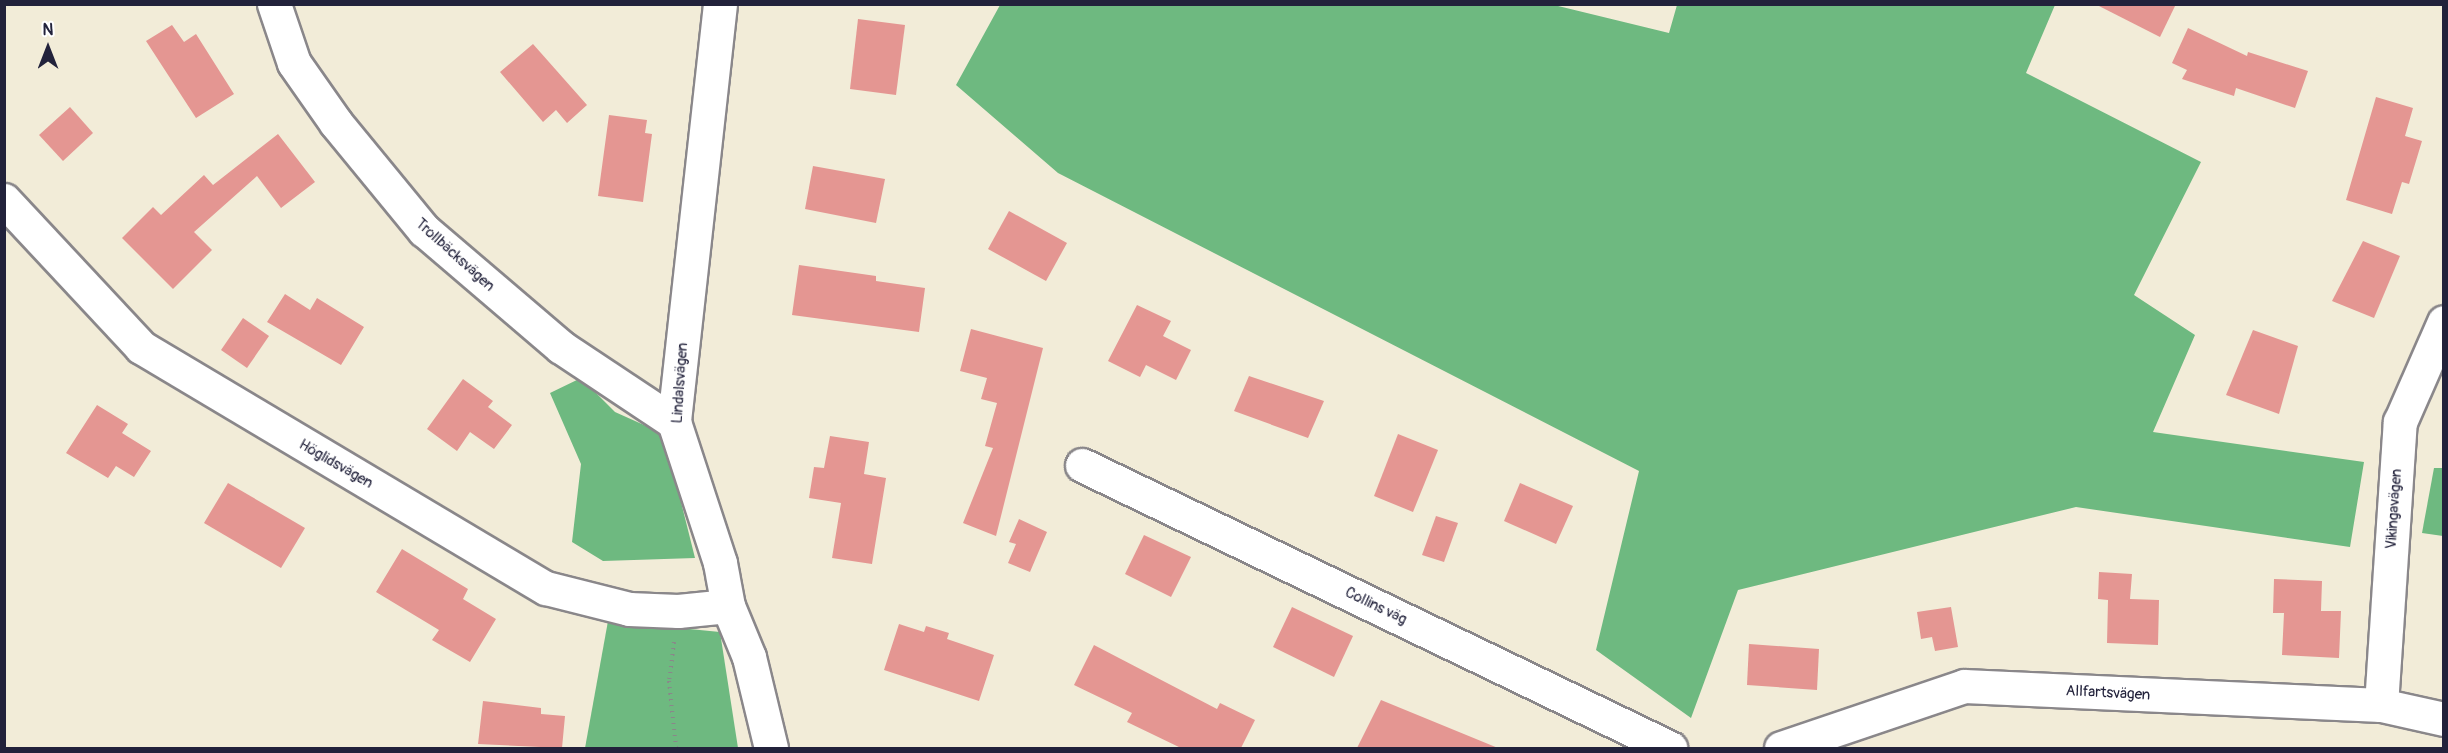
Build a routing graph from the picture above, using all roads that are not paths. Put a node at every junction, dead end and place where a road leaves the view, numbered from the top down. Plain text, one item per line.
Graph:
1 (274, 4) edge
2 (720, 4) edge
3 (4, 200) edge
4 (2444, 322) edge
5 (674, 422) junction
6 (1082, 465) dead end
7 (729, 606) junction
8 (2381, 705) junction
9 (2444, 719) edge
10 (771, 748) edge
11 (1670, 748) edge
12 (1781, 748) edge

1 - 5 street, Trollbäcksvägen
2 - 5 street, Lindalsvägen
3 - 7 street, Höglidsvägen
4 - 8 street, Vikingavägen
5 - 7 street, Lindalsvägen
6 - 11 street, Collins väg
7 - 10 street, Lindalsvägen
8 - 9 street, Allfartsvägen
8 - 12 street, Allfartsvägen

